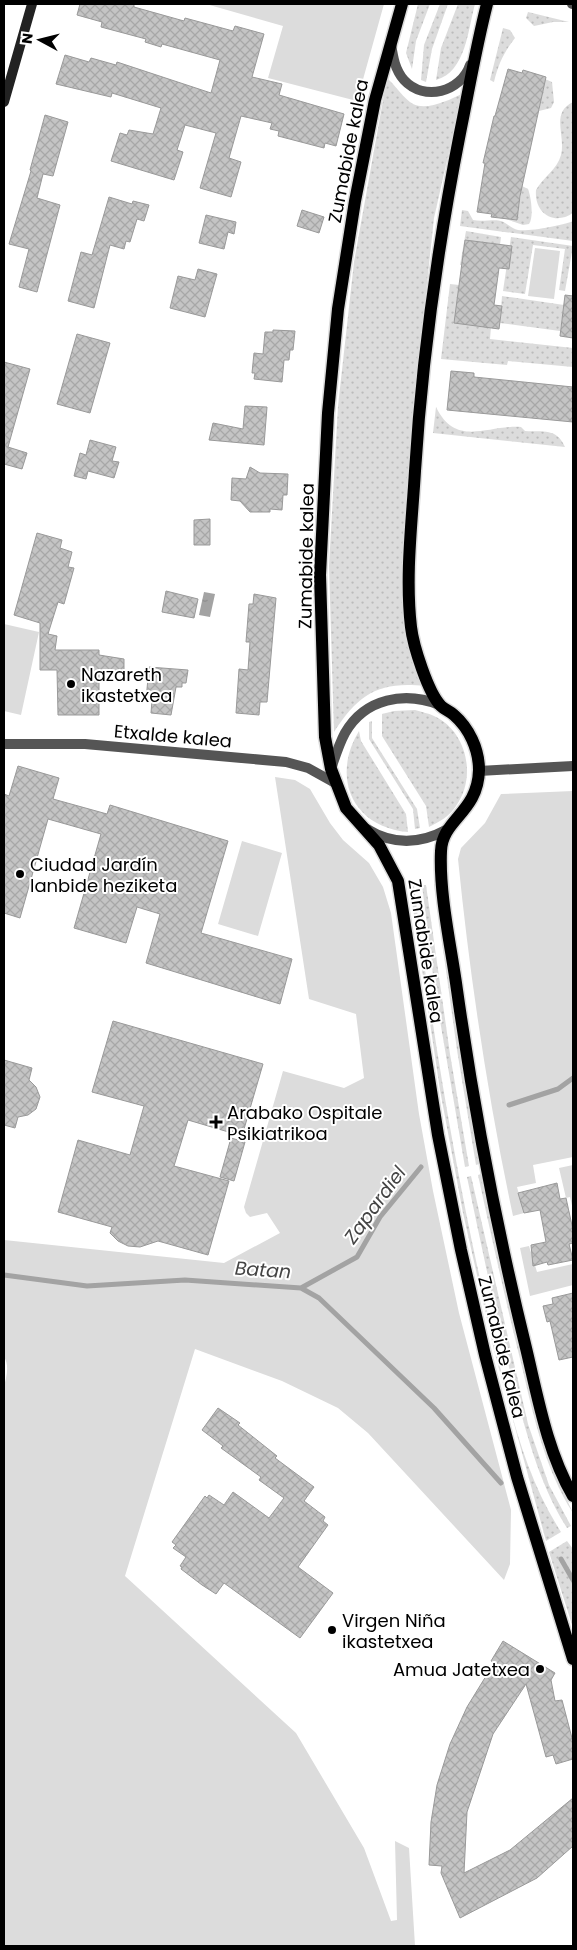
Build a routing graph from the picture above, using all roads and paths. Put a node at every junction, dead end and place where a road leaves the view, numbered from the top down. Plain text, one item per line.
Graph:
1 (32, 4) edge
2 (402, 4) edge
3 (487, 4) edge
4 (391, 43) junction
5 (472, 60) junction
6 (4, 102) edge
7 (440, 705) junction
8 (4, 744) edge
9 (573, 766) edge
10 (331, 769) junction
11 (479, 771) junction
12 (335, 783) junction
13 (364, 828) junction
14 (446, 830) junction
15 (573, 1496) edge
16 (573, 1659) edge

1 - 6 street
2 - 4 main road, Zumabide kalea
3 - 5 main road
4 - 5 street
4 - 10 main road, Zumabide kalea
5 - 7 main road
7 - 10 street
7 - 11 main road
8 - 12 street, Etxalde kalea
9 - 11 street
10 - 12 main road, Zumabide kalea
11 - 14 main road
12 - 13 main road, Zumabide kalea
13 - 14 street
13 - 16 main road, Zumabide kalea
14 - 15 main road, Zumabide kalea

